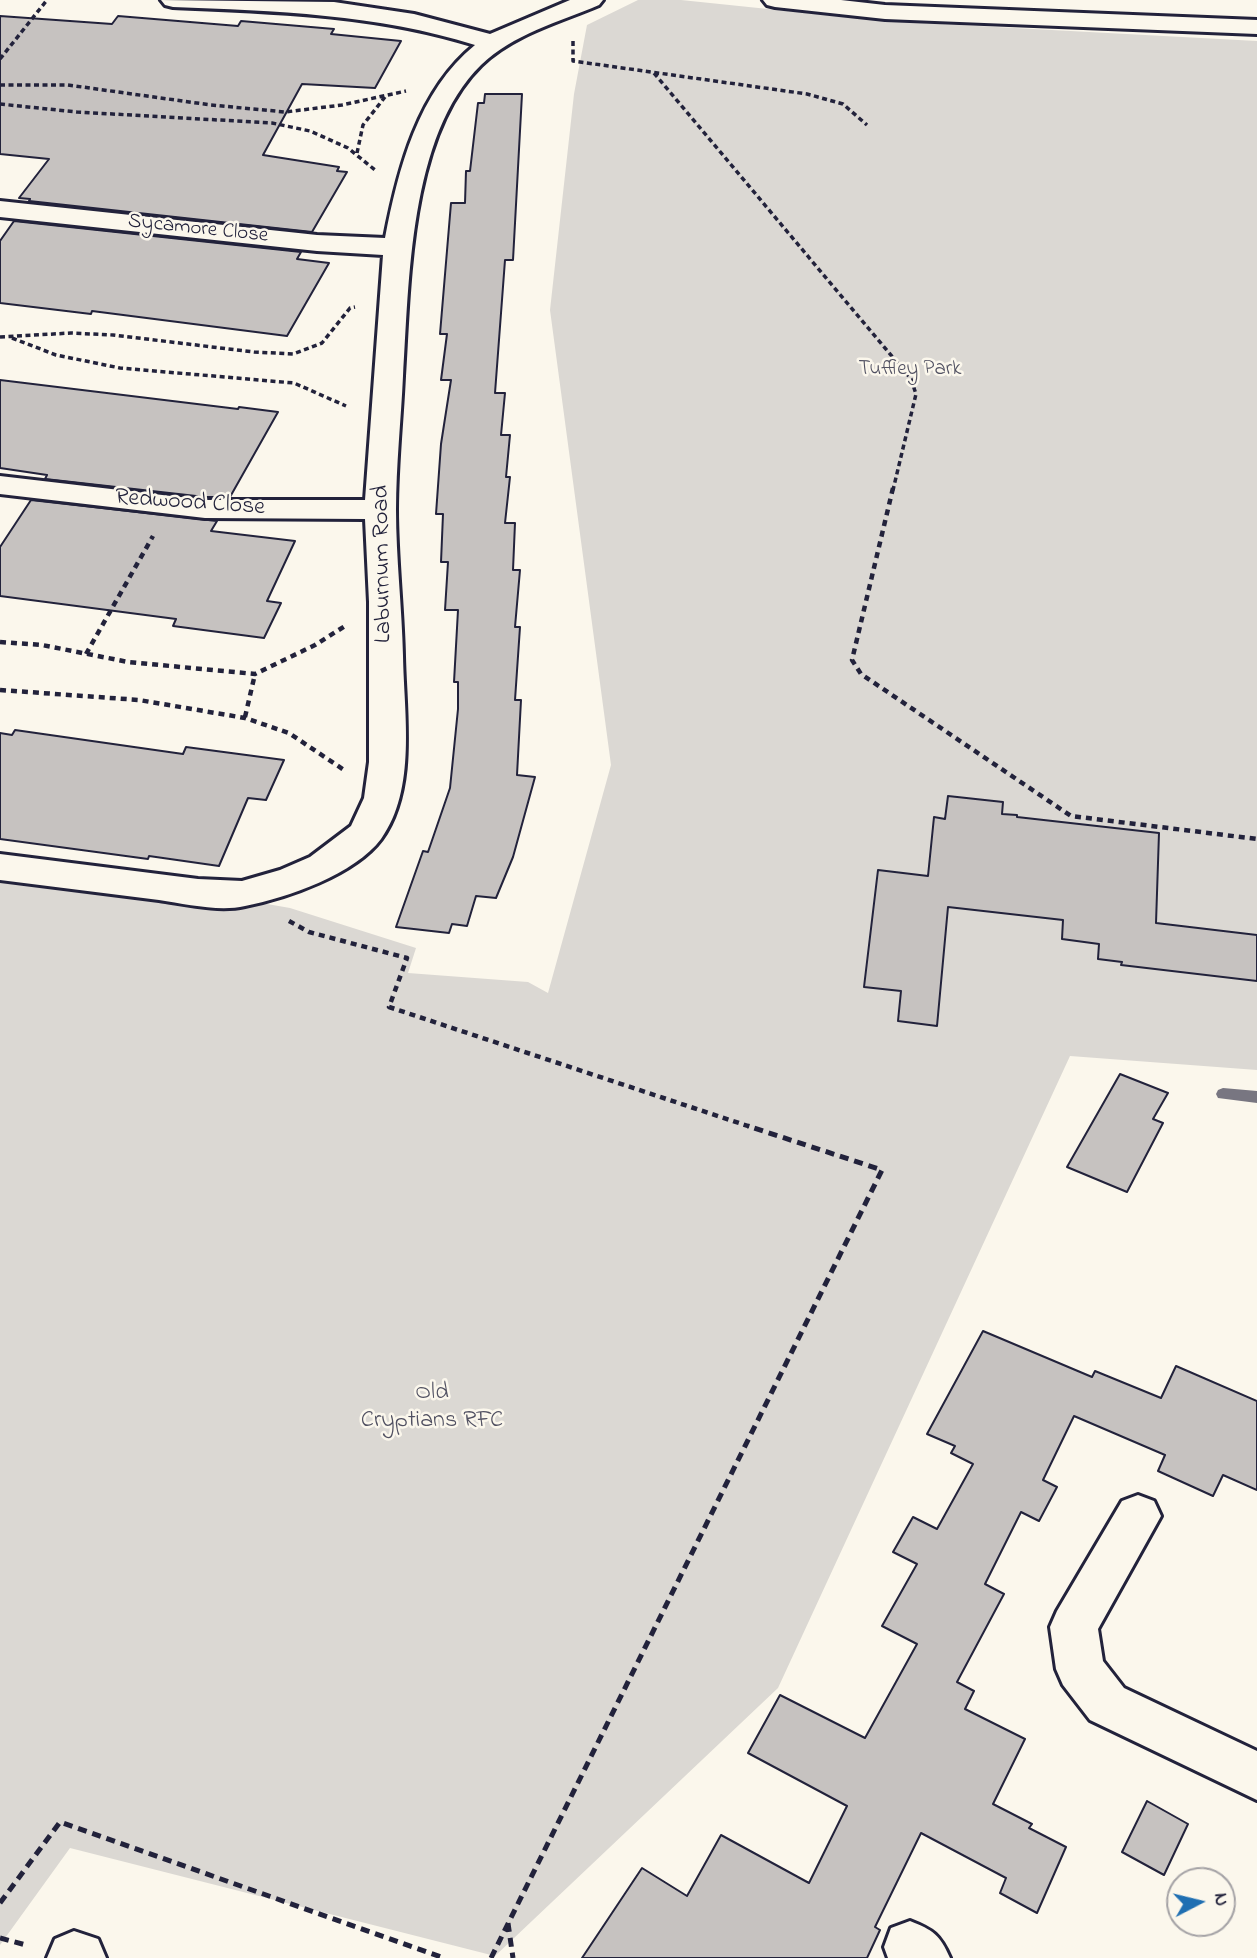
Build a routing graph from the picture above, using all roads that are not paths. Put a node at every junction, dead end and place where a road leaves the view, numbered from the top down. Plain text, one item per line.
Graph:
1 (173, 0) edge
2 (591, 0) edge
3 (775, 0) edge
4 (1126, 11) edge
5 (1257, 27) edge
6 (492, 43) junction
7 (0, 209) edge
8 (400, 232) junction
9 (0, 485) edge
10 (380, 510) junction
11 (0, 867) edge
12 (1138, 1516) dead end
13 (1257, 1776) edge
14 (74, 1958) edge
15 (79, 1958) edge

1 - 6 street
2 - 6 street, Laburnum Road
3 - 4 street
4 - 5 street
6 - 8 street, Laburnum Road
7 - 8 street, Sycamore Close
8 - 10 street, Laburnum Road
9 - 10 street, Redwood Close
10 - 11 street, Laburnum Road
12 - 13 street
14 - 15 street

